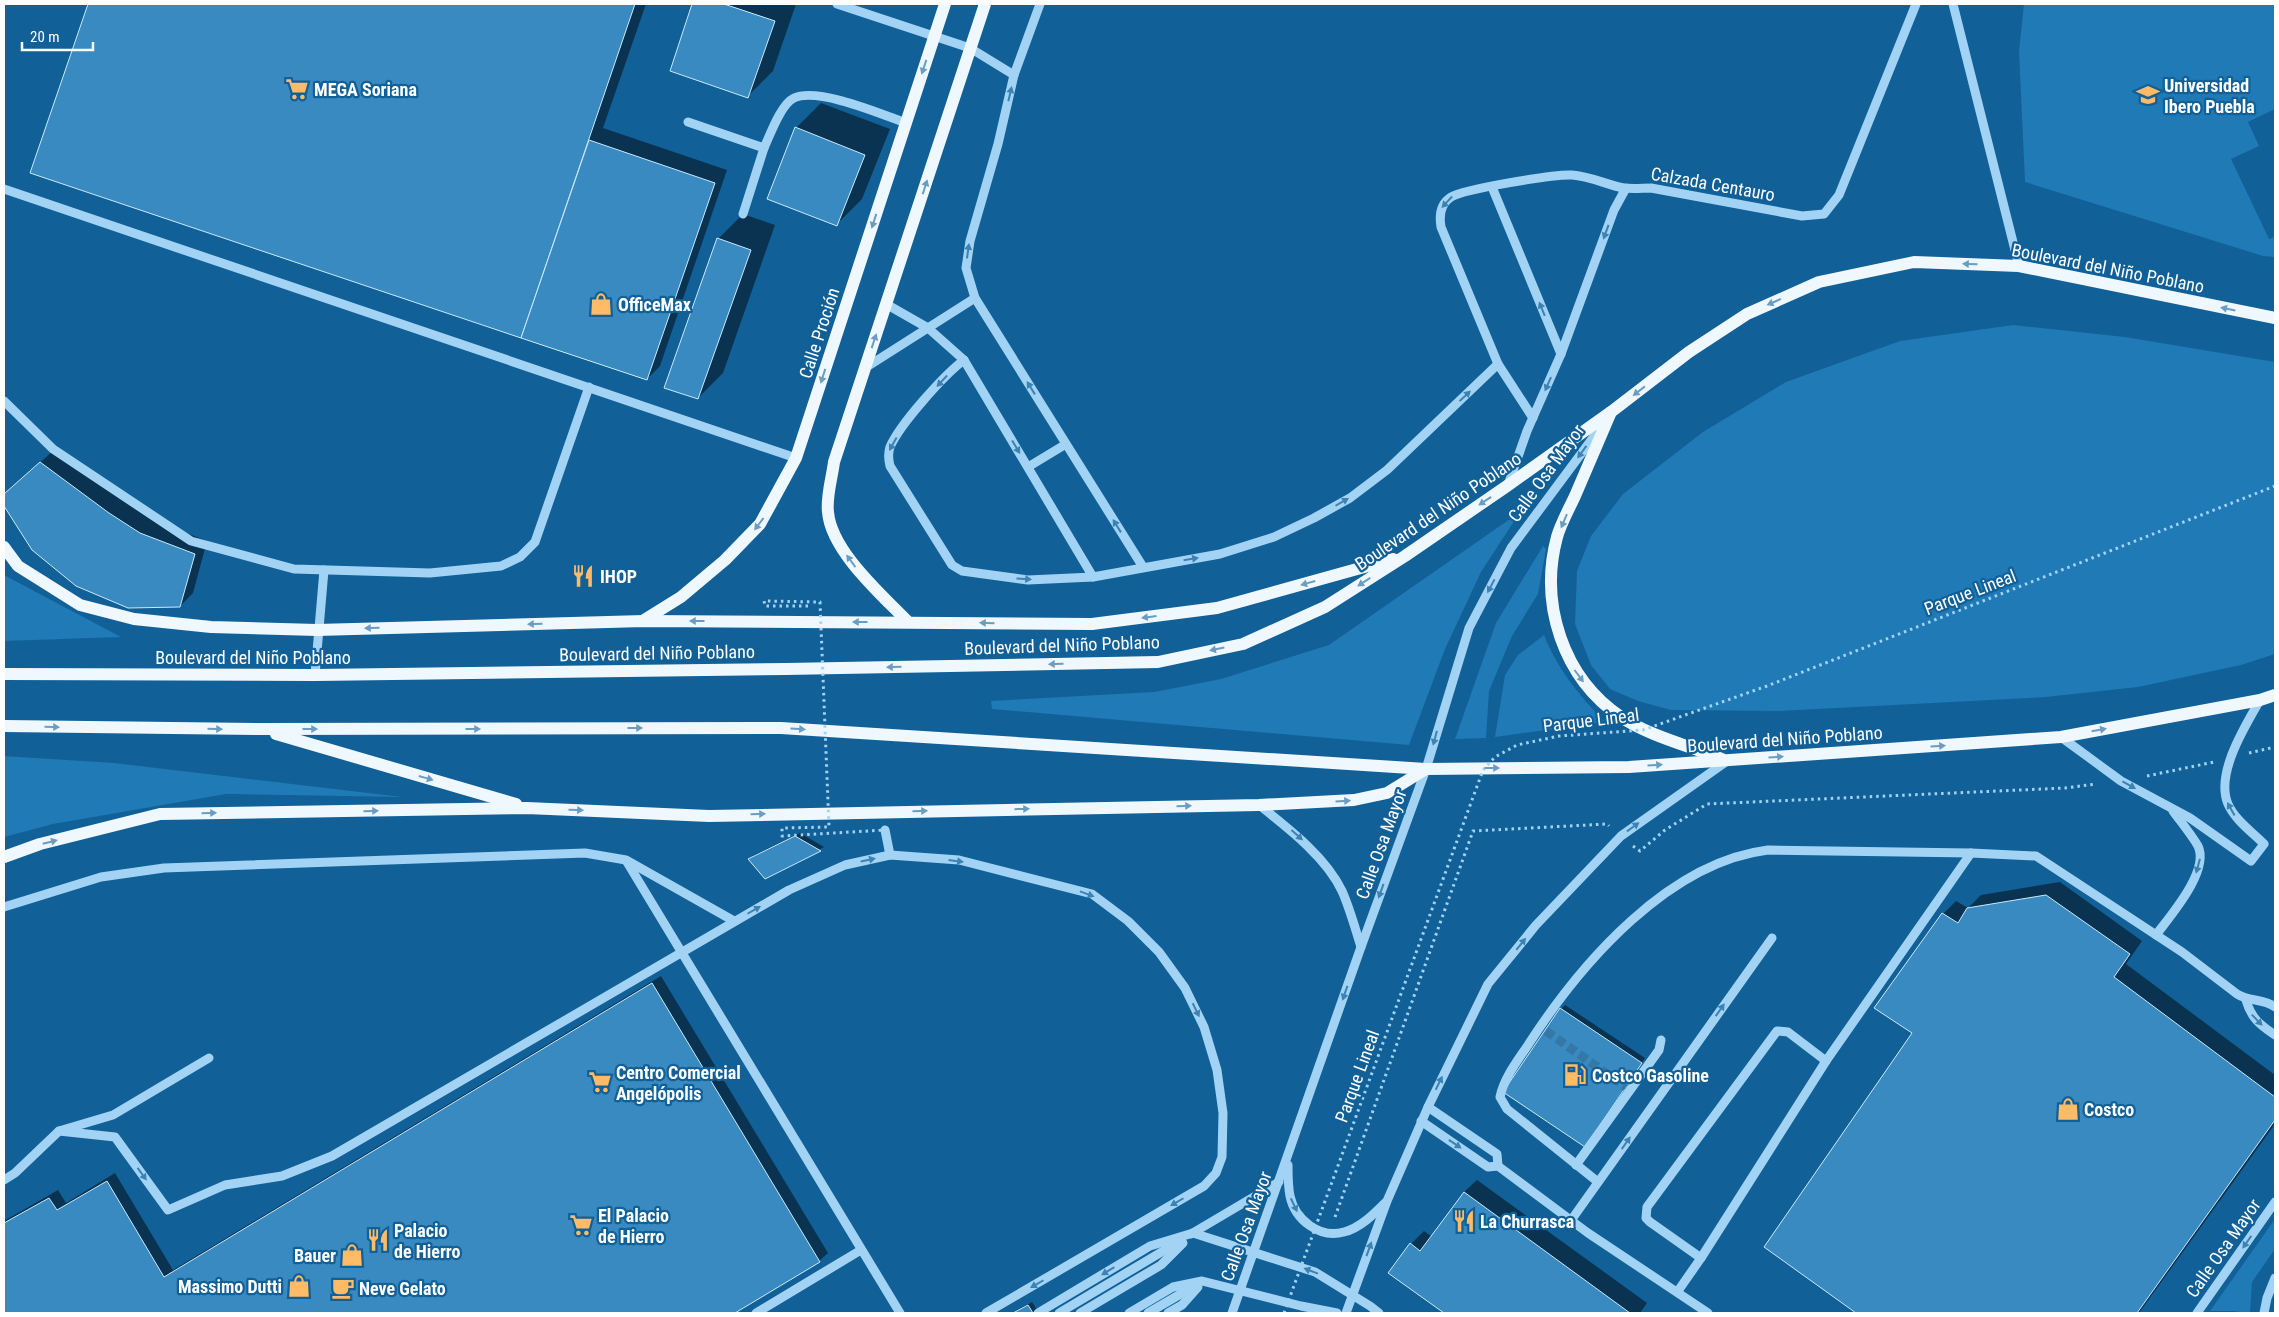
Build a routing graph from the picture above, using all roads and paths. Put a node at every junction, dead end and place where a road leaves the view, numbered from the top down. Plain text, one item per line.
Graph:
1 (837, 4) edge
2 (945, 4) edge
3 (985, 4) edge
4 (1040, 4) edge
5 (1916, 4) edge
6 (1953, 4) edge
7 (934, 36) junction
8 (970, 48) junction
9 (1014, 75) junction
10 (688, 122) dead end
11 (906, 123) junction
12 (764, 148) junction
13 (1492, 187) junction
14 (1626, 188) junction
15 (4, 189) edge
16 (743, 214) dead end
17 (2019, 266) junction
18 (975, 298) junction
19 (886, 304) junction
20 (2275, 318) edge
21 (928, 328) junction
22 (1561, 354) junction
23 (964, 360) junction
24 (1498, 364) junction
25 (865, 368) junction
26 (589, 387) junction
27 (4, 401) edge
28 (1611, 412) junction
29 (1533, 418) junction
30 (1066, 444) junction
31 (796, 458) junction
32 (1028, 467) junction
33 (1508, 486) junction
34 (2275, 486) edge
35 (4, 547) edge
36 (1405, 556) junction
37 (1143, 567) junction
38 (324, 570) junction
39 (1093, 577) junction
40 (808, 606) dead end
41 (644, 620) junction
42 (908, 622) junction
43 (318, 630) junction
44 (4, 674) edge
45 (315, 675) junction
46 (2275, 695) edge
47 (2260, 700) junction
48 (4, 726) edge
49 (262, 730) junction
50 (2061, 737) junction
51 (2275, 747) edge
52 (2231, 757) junction
53 (1727, 761) junction
54 (1426, 769) junction
55 (2121, 781) junction
56 (1259, 805) junction
57 (527, 808) junction
58 (2172, 808) junction
59 (1607, 824) dead end
60 (885, 830) joint
61 (1640, 851) dead end
62 (1971, 853) junction
63 (890, 856) junction
64 (4, 857) edge
65 (626, 860) junction
66 (4, 907) edge
67 (734, 921) junction
68 (2156, 935) junction
69 (1772, 938) dead end
70 (1361, 947) junction
71 (681, 952) junction
72 (2246, 1000) junction
73 (2275, 1007) edge
74 (2275, 1035) edge
75 (1661, 1040) dead end
76 (209, 1058) dead end
77 (1826, 1061) junction
78 (1428, 1107) junction
79 (1422, 1121) junction
80 (59, 1131) junction
81 (1288, 1157) junction
82 (1576, 1165) junction
83 (1498, 1166) junction
84 (4, 1180) edge
85 (1279, 1182) junction
86 (1598, 1182) junction
87 (1387, 1201) junction
88 (2275, 1202) edge
89 (1572, 1219) junction
90 (1193, 1233) junction
91 (1329, 1234) junction
92 (861, 1250) junction
93 (1253, 1252) junction
94 (1701, 1258) junction
95 (2275, 1278) edge
96 (1202, 1280) junction
97 (1240, 1291) junction
98 (1678, 1291) junction
99 (1353, 1295) junction
100 (756, 1313) edge
101 (900, 1313) edge
102 (986, 1313) edge
103 (1038, 1313) edge
104 (1059, 1313) edge
105 (1080, 1313) edge
106 (1129, 1313) edge
107 (1148, 1313) edge
108 (1168, 1313) edge
109 (1232, 1313) edge
110 (1284, 1313) edge
111 (1336, 1313) edge
112 (1346, 1313) edge
113 (1379, 1313) edge
114 (1708, 1313) edge
115 (2197, 1313) edge
116 (2264, 1313) edge

1 - 7 street
2 - 7 main road, Calle Proción
3 - 8 main road
4 - 9 street
5 - 14 street, Calzada Centauro
6 - 17 street
7 - 8 street
7 -> 11 main road, Calle Proción
8 - 9 street
19 -> 8 main road
18 -> 9 street
10 - 12 street
11 - 12 street
11 -> 31 main road, Calle Proción
12 - 16 street
13 - 14 street
22 -> 13 street
13 -> 24 street
14 -> 22 street, Calzada Centauro
15 - 26 street
20 -> 17 main road, Boulevard del Niño Poblano
17 -> 28 main road, Boulevard del Niño Poblano
18 - 21 street
30 -> 18 street
19 - 21 street
25 -> 19 main road
21 - 23 street
21 - 25 street
22 -> 29 street, Calzada Centauro
23 -> 32 street
23 -> 39 street
24 - 29 street
37 -> 24 street
42 -> 25 main road
26 - 31 street
26 - 38 street
27 - 38 street
28 - 33 main road, Boulevard del Niño Poblano
28 -> 53 main road
28 -> 54 street, Calle Osa Mayor
29 - 33 street, Calzada Centauro
30 - 32 street
37 -> 30 street
31 -> 41 main road, Calle Proción
32 - 39 street
33 -> 36 main road, Boulevard del Niño Poblano
34 - 110 path, Parque Lineal, bridge
35 - 43 main road
36 -> 42 main road
36 -> 45 main road, Boulevard del Niño Poblano
37 - 39 street
38 - 43 street
40 - 60 path, bridge
42 -> 41 main road
41 -> 43 main road
43 - 45 street
44 - 45 main road, Boulevard del Niño Poblano
46 - 47 main road, Boulevard del Niño Poblano
50 -> 47 main road, Boulevard del Niño Poblano
47 - 52 street
48 -> 49 main road, Boulevard del Niño Poblano
49 -> 54 main road, Boulevard del Niño Poblano
49 -> 57 main road
53 -> 50 main road, Boulevard del Niño Poblano
50 - 55 street
51 - 52 path
52 - 55 path
58 -> 52 street
54 -> 53 main road, Boulevard del Niño Poblano
78 -> 53 street
56 -> 54 main road
54 -> 70 street, Calle Osa Mayor
55 -> 58 street
55 - 61 path
57 -> 56 main road
56 -> 70 street
64 -> 57 main road
58 -> 68 street
59 - 91 path
60 - 63 street
62 - 68 street
62 - 77 street
62 - 82 street
67 -> 63 street
63 -> 102 street
65 - 66 street
65 - 67 street
65 - 71 street
67 - 71 street
68 - 72 street
86 -> 69 street
70 -> 81 street, Calle Osa Mayor
80 -> 71 street
71 - 92 street
72 - 73 street
72 -> 74 street
75 - 82 street
76 - 80 street
77 - 94 street
77 - 94 street
78 - 79 street
78 - 83 street
79 -> 83 street
79 - 87 street
80 - 84 street
81 - 85 street, Calle Osa Mayor
81 -> 91 street
82 - 86 street
83 - 89 street
85 - 90 street
85 - 93 street, Calle Osa Mayor
86 - 89 street
87 - 91 street
99 -> 87 street
88 -> 115 street, Calle Osa Mayor
89 - 98 street
90 - 93 street
90 -> 103 street
90 - 104 street
90 - 105 street
92 - 100 street
92 - 101 street
93 - 97 street, Calle Osa Mayor
99 -> 93 street
94 - 98 street
95 - 116 street
96 - 97 street
96 - 106 street
96 - 107 street
96 - 108 street
97 - 109 street, Calle Osa Mayor
97 - 111 street
98 - 114 street
99 - 112 street
99 - 113 street

